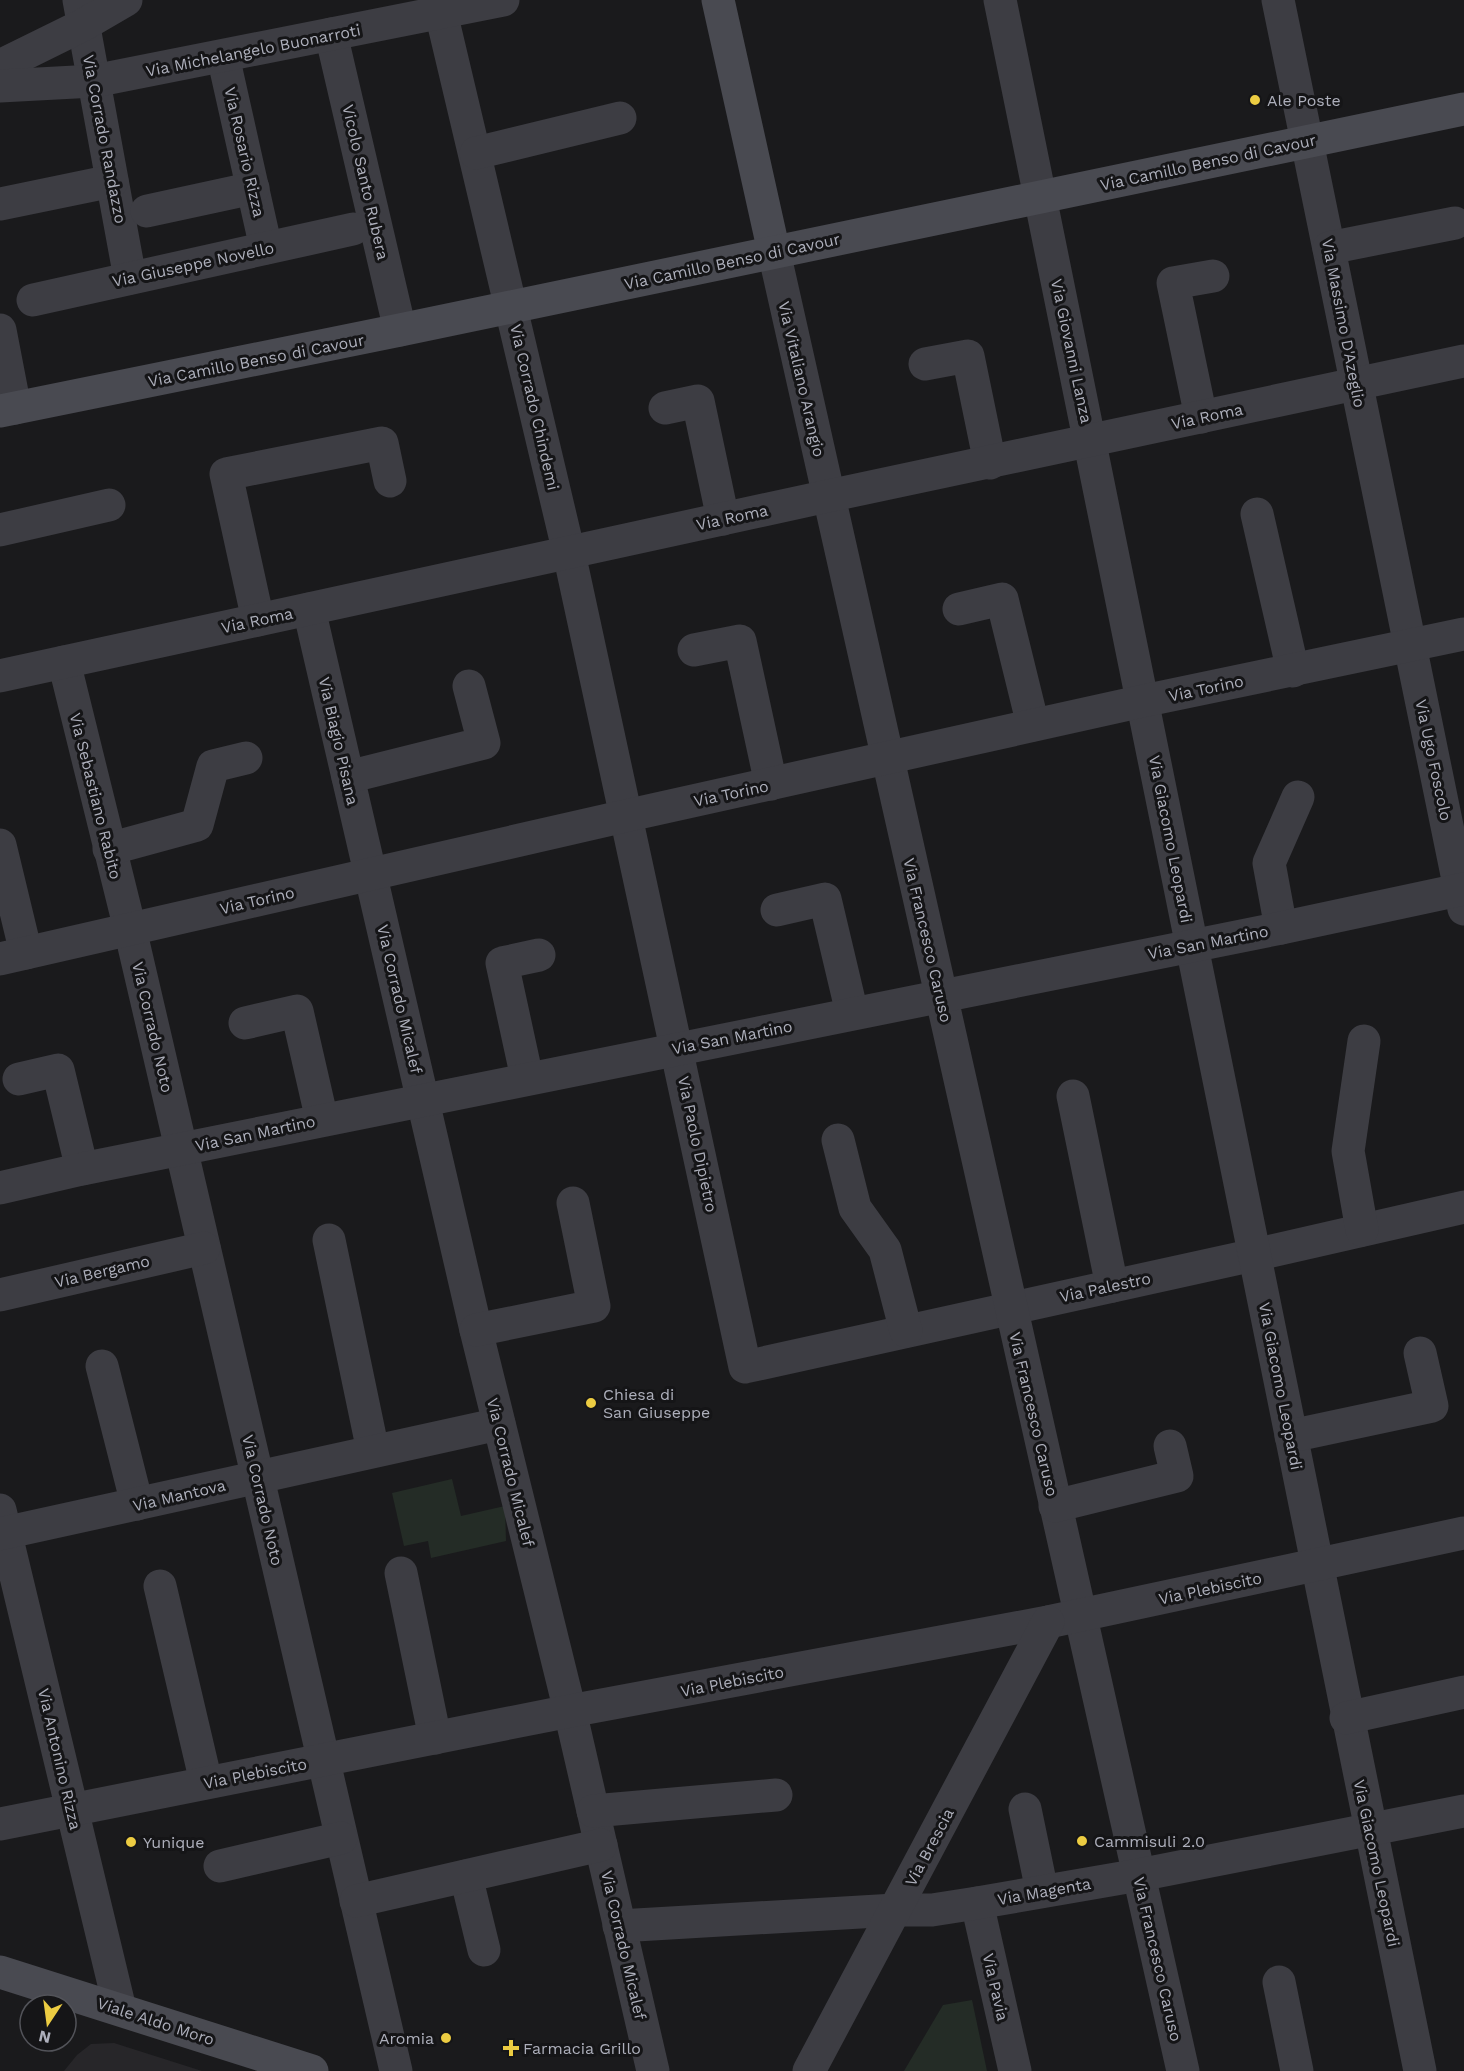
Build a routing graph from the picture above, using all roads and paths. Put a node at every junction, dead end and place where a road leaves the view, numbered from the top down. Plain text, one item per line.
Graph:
1 (126, 0) edge
2 (503, 0) edge
3 (718, 0) edge
4 (1000, 0) edge
5 (1278, 0) edge
6 (440, 6) edge
7 (81, 13) edge
8 (332, 34) junction
9 (223, 56) junction
10 (0, 66) edge
11 (94, 81) junction
12 (0, 86) edge
13 (1464, 109) edge
14 (620, 118) dead end
15 (1306, 142) junction
16 (476, 153) junction
17 (112, 181) junction
18 (253, 188) junction
19 (1041, 197) junction
20 (0, 204) edge
21 (147, 211) dead end
22 (1455, 223) dead end
23 (353, 229) dead end
24 (266, 248) junction
25 (1329, 248) junction
26 (774, 252) junction
27 (1213, 276) dead end
28 (130, 278) junction
29 (33, 300) dead end
30 (512, 307) junction
31 (0, 330) edge
32 (400, 330) junction
33 (1464, 361) edge
34 (925, 364) dead end
35 (1356, 384) junction
36 (665, 408) dead end
37 (8, 410) edge
38 (1201, 417) junction
39 (1091, 441) junction
40 (990, 463) junction
41 (390, 481) dead end
42 (828, 496) junction
43 (109, 506) dead end
44 (1257, 514) dead end
45 (723, 519) junction
46 (0, 530) edge
47 (568, 553) junction
48 (309, 609) junction
49 (959, 609) dead end
50 (258, 620) junction
51 (1464, 634) edge
52 (1410, 645) junction
53 (694, 651) dead end
54 (64, 662) junction
55 (1293, 670) junction
56 (0, 676) edge
57 (469, 686) dead end
58 (1143, 701) junction
59 (1033, 725) junction
60 (246, 758) dead end
61 (887, 758) junction
62 (348, 777) junction
63 (771, 784) junction
64 (1298, 797) dead end
65 (625, 816) junction
66 (0, 844) edge
67 (109, 849) junction
68 (370, 874) junction
69 (1463, 896) edge
70 (777, 910) dead end
71 (1281, 928) junction
72 (130, 929) junction
73 (1192, 946) junction
74 (539, 955) dead end
75 (13, 956) edge
76 (940, 995) junction
77 (852, 1013) junction
78 (245, 1023) dead end
79 (1364, 1041) dead end
80 (678, 1048) junction
81 (527, 1078) junction
82 (19, 1079) dead end
83 (1073, 1096) dead end
84 (424, 1100) junction
85 (322, 1120) junction
86 (838, 1140) dead end
87 (181, 1149) junction
88 (82, 1168) junction
89 (0, 1188) edge
90 (573, 1203) dead end
91 (1464, 1207) edge
92 (1362, 1230) junction
93 (329, 1239) dead end
94 (204, 1248) junction
95 (1254, 1255) junction
96 (1112, 1286) junction
97 (0, 1295) edge
98 (1011, 1308) junction
99 (476, 1330) junction
100 (906, 1331) junction
101 (1420, 1353) dead end
102 (102, 1365) dead end
103 (746, 1367) joint
104 (499, 1424) junction
105 (1291, 1436) junction
106 (1170, 1446) dead end
107 (373, 1451) junction
108 (257, 1477) junction
109 (137, 1504) junction
110 (1055, 1506) junction
111 (2, 1525) edge
112 (1464, 1533) edge
113 (1317, 1566) junction
114 (401, 1572) dead end
115 (160, 1586) dead end
116 (1080, 1615) junction
117 (1048, 1622) junction
118 (1464, 1692) edge
119 (570, 1711) junction
120 (1346, 1718) junction
121 (435, 1738) junction
122 (323, 1760) junction
123 (206, 1782) junction
124 (776, 1795) dead end
125 (72, 1809) junction
126 (1025, 1809) dead end
127 (593, 1811) junction
128 (1464, 1811) edge
129 (0, 1824) edge
130 (1370, 1829) junction
131 (341, 1838) junction
132 (601, 1845) junction
133 (220, 1866) dead end
134 (1139, 1875) junction
135 (466, 1876) junction
136 (1042, 1891) junction
137 (356, 1901) junction
138 (977, 1903) junction
139 (895, 1910) junction
140 (619, 1926) junction
141 (484, 1950) dead end
142 (0, 1972) edge
143 (1279, 1982) dead end
144 (120, 2009) junction
145 (312, 2071) edge
146 (396, 2071) edge
147 (653, 2071) edge
148 (809, 2071) edge
149 (1015, 2071) edge
150 (1183, 2071) edge
151 (1297, 2071) edge
152 (1420, 2071) edge

1 - 7 street
2 - 6 street, Via Michelangelo Buonarroti
3 - 26 street, Via Vitaliano Arangio
4 - 19 street, Via Giovanni Lanza
5 - 15 street, Via Massimo D'Azeglio
6 - 8 street, Via Michelangelo Buonarroti
6 - 16 street, Via Corrado Chindemi
7 - 10 street
7 - 11 street, Via Corrado Randazzo
8 - 9 street, Via Michelangelo Buonarroti
8 - 32 street, Vicolo Santo Rubera
9 - 11 street, Via Michelangelo Buonarroti
9 - 18 street, Via Rosario Rizza
11 - 12 street, Via Michelangelo Buonarroti
11 - 17 street, Via Corrado Randazzo
13 - 15 street, Via Camillo Benso di Cavour
14 - 16 street
15 - 19 street, Via Camillo Benso di Cavour
15 - 25 street, Via Massimo D'Azeglio
16 - 30 street, Via Corrado Chindemi
17 - 20 street
17 - 28 street, Via Corrado Randazzo
18 - 21 street
18 - 24 street, Via Rosario Rizza
19 - 26 street, Via Camillo Benso di Cavour
19 - 39 street, Via Giovanni Lanza
22 - 25 street
23 - 24 street, Via Giuseppe Novello
24 - 28 street, Via Giuseppe Novello
25 - 35 street, Via Massimo D'Azeglio
26 - 30 street, Via Camillo Benso di Cavour
26 - 42 street, Via Vitaliano Arangio
27 - 38 street
28 - 29 street, Via Giuseppe Novello
30 - 32 street, Via Camillo Benso di Cavour
30 - 47 street, Via Corrado Chindemi
31 - 37 street
32 - 37 street, Via Camillo Benso di Cavour
33 - 35 street, Via Roma
34 - 40 street
35 - 38 street, Via Roma
35 - 52 street, Via Massimo D'Azeglio
36 - 45 street
38 - 39 street, Via Roma
39 - 40 street, Via Roma
39 - 58 street, Via Giovanni Lanza
40 - 42 street, Via Roma
41 - 50 street
42 - 45 street, Via Roma
42 - 61 street, Via Vitaliano Arangio
43 - 46 street
44 - 55 street
45 - 47 street, Via Roma
47 - 48 street, Via Roma
47 - 65 street, Via Corrado Chindemi
48 - 50 street, Via Roma
48 - 62 street, Via Biagio Pisana
49 - 59 street
50 - 54 street, Via Roma
51 - 52 street, Via Torino
52 - 55 street, Via Torino
52 - 69 street, Via Ugo Foscolo
53 - 63 street
54 - 56 street, Via Roma
54 - 67 street, Via Sebastiano Rabito
55 - 58 street, Via Torino
57 - 62 street
58 - 59 street, Via Torino
58 - 73 street, Via Giacomo Leopardi
59 - 61 street, Via Torino
60 - 67 street
61 - 63 street, Via Torino
61 - 76 street, Via Francesco Caruso
62 - 68 street, Via Biagio Pisana
63 - 65 street, Via Torino
64 - 71 street
65 - 68 street, Via Torino
65 - 80 street, Via Paolo Dipietro
66 - 75 street
67 - 72 street, Via Sebastiano Rabito
68 - 72 street, Via Torino
68 - 84 street, Via Corrado Micalef
69 - 71 street, Via San Martino
70 - 77 street
71 - 73 street, Via San Martino
72 - 75 street, Via Torino
72 - 87 street, Via Corrado Noto
73 - 76 street, Via San Martino
73 - 95 street, Via Giacomo Leopardi
74 - 81 street
76 - 77 street, Via San Martino
76 - 98 street, Via Francesco Caruso
77 - 80 street, Via San Martino
78 - 85 street
79 - 92 street
80 - 81 street, Via San Martino
80 - 103 street, Via Paolo Dipietro
81 - 84 street, Via San Martino
82 - 88 street
83 - 96 street
84 - 85 street, Via San Martino
84 - 99 street, Via Corrado Micalef
85 - 87 street, Via San Martino
86 - 100 street
87 - 88 street, Via San Martino
87 - 94 street, Via Corrado Noto
88 - 89 street, Via San Martino
90 - 99 street
91 - 92 street, Via Palestro
92 - 95 street, Via Palestro
93 - 107 street
94 - 97 street, Via Bergamo
94 - 108 street, Via Corrado Noto
95 - 96 street, Via Palestro
95 - 105 street, Via Giacomo Leopardi
96 - 98 street, Via Palestro
98 - 100 street, Via Palestro
98 - 110 street, Via Francesco Caruso
99 - 104 street, Via Corrado Micalef
100 - 103 street, Via Palestro
101 - 105 street
102 - 109 street
104 - 107 street, Via Mantova
104 - 119 street, Via Corrado Micalef
105 - 113 street, Via Giacomo Leopardi
106 - 110 street
107 - 108 street, Via Mantova
108 - 109 street, Via Mantova
108 - 122 street, Via Corrado Noto
109 - 111 street, Via Mantova
110 - 116 street, Via Francesco Caruso
111 - 125 street, Via Antonino Rizza
112 - 113 street, Via Plebiscito
113 - 116 street, Via Plebiscito
113 - 120 street, Via Giacomo Leopardi
114 - 121 street
115 - 123 street
116 - 117 street, Via Plebiscito
116 - 134 street, Via Francesco Caruso
117 - 119 street, Via Plebiscito
117 - 139 street, Via Brescia
118 - 120 street
119 - 121 street, Via Plebiscito
119 - 127 street, Via Corrado Micalef
120 - 130 street, Via Giacomo Leopardi
121 - 122 street, Via Plebiscito
122 - 123 street, Via Plebiscito
122 - 131 street, Via Corrado Noto
123 - 125 street, Via Plebiscito
124 - 127 street
125 - 129 street, Via Plebiscito
125 - 144 street, Via Antonino Rizza
126 - 136 street
127 - 132 street, Via Corrado Micalef
128 - 130 street, Via Magenta
130 - 134 street, Via Magenta
130 - 152 street, Via Giacomo Leopardi
131 - 133 street
131 - 137 street, Via Corrado Noto
132 - 135 street
132 - 140 street, Via Corrado Micalef
134 - 136 street, Via Magenta
134 - 150 street, Via Francesco Caruso
135 - 137 street
135 - 141 street
136 - 138 street, Via Magenta
137 - 146 street, Via Corrado Noto
138 - 139 street, Via Magenta
138 - 149 street, Via Pavia
139 - 140 street, Via Magenta
139 - 148 street, Via Brescia
140 - 147 street, Via Corrado Micalef
142 - 144 street, Viale Aldo Moro
143 - 151 street
144 - 145 street, Viale Aldo Moro

